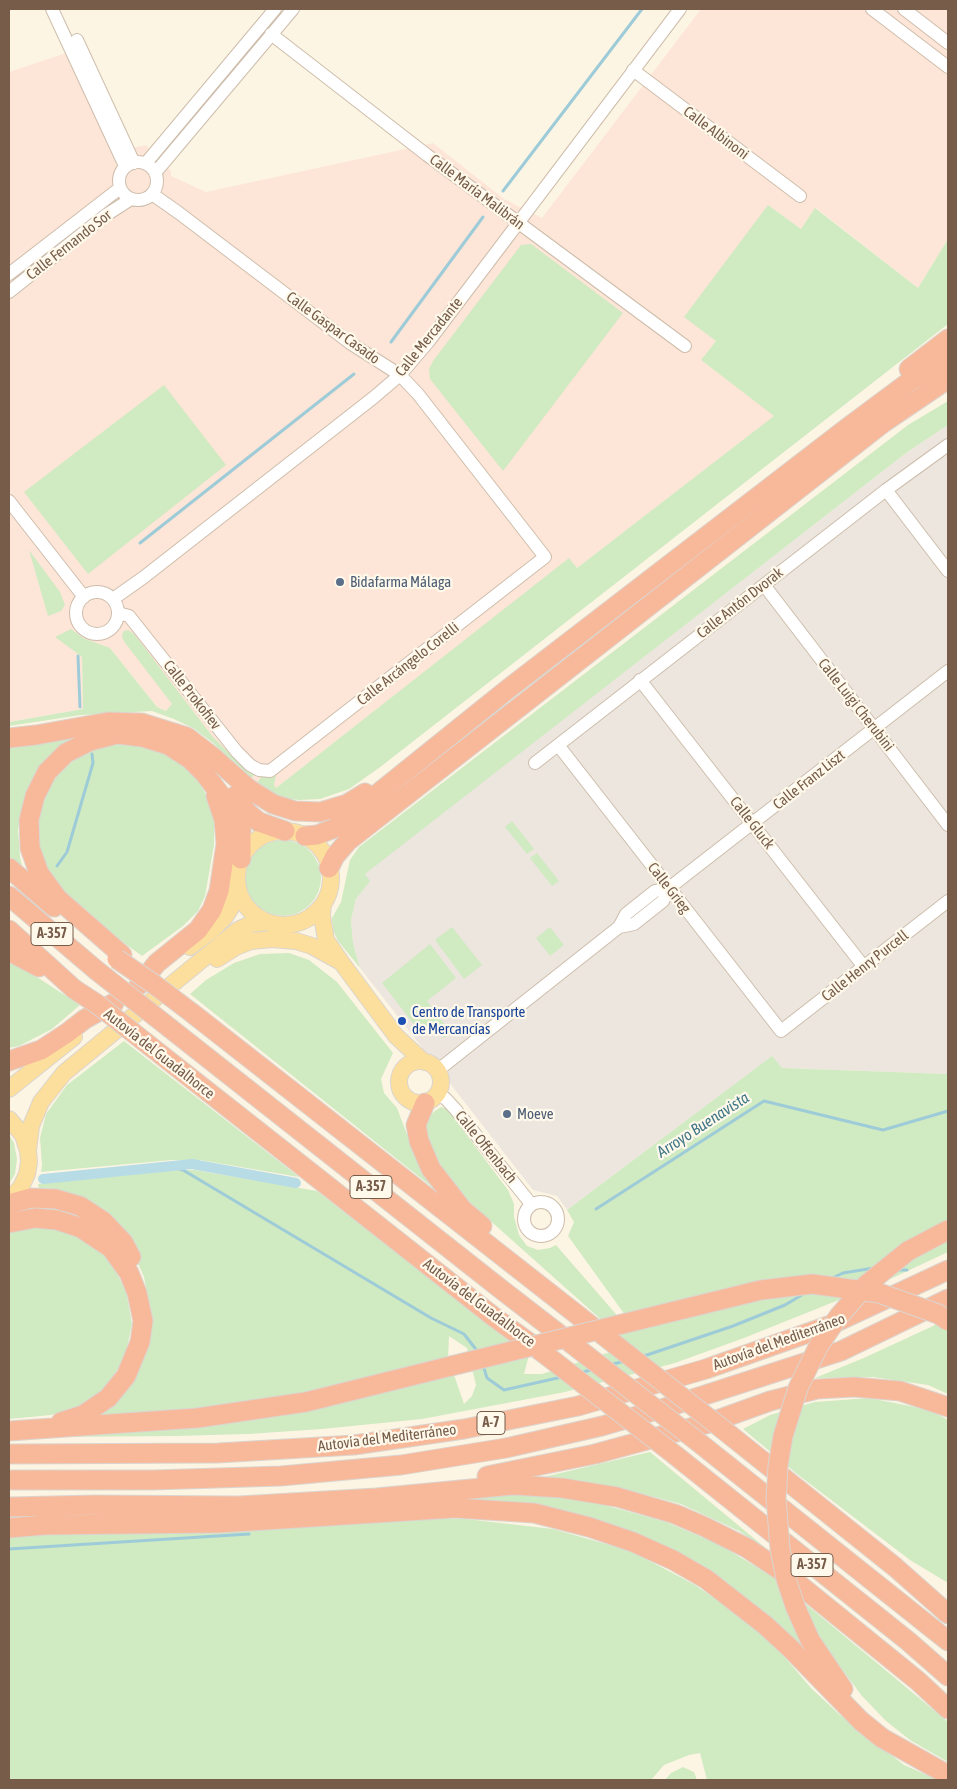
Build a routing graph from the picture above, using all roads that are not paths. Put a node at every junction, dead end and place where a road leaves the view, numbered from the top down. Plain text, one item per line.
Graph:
1 (52, 9) edge
2 (62, 9) edge
3 (275, 9) edge
4 (293, 9) edge
5 (680, 9) edge
6 (872, 9) edge
7 (904, 9) edge
8 (271, 34) junction
9 (948, 42) edge
10 (948, 67) edge
11 (633, 70) junction
12 (140, 166) junction
13 (120, 188) junction
14 (152, 194) junction
15 (800, 196) dead end
16 (131, 200) junction
17 (517, 222) junction
18 (9, 274) edge
19 (9, 292) edge
20 (948, 339) edge
21 (685, 346) dead end
22 (948, 358) edge
23 (400, 375) junction
24 (948, 379) edge
25 (948, 392) edge
26 (883, 423) junction
27 (847, 428) junction
28 (948, 444) edge
29 (886, 490) junction
30 (9, 501) edge
31 (546, 557) joint
32 (948, 570) edge
33 (764, 585) junction
34 (84, 598) junction
35 (112, 600) junction
36 (118, 613) junction
37 (948, 671) edge
38 (640, 680) junction
39 (163, 728) junction
40 (874, 728) junction
41 (9, 738) edge
42 (558, 745) junction
43 (434, 747) junction
44 (534, 763) dead end
45 (270, 771) joint
46 (204, 773) junction
47 (752, 823) junction
48 (948, 824) edge
49 (285, 831) junction
50 (305, 836) junction
51 (241, 859) junction
52 (9, 868) edge
53 (329, 868) junction
54 (238, 886) junction
55 (669, 888) junction
56 (9, 896) edge
57 (948, 901) edge
58 (323, 904) junction
59 (268, 922) junction
60 (286, 925) junction
61 (9, 930) edge
62 (9, 951) edge
63 (119, 957) junction
64 (341, 962) junction
65 (864, 967) junction
66 (147, 985) junction
67 (74, 989) junction
68 (114, 1003) junction
69 (132, 1017) junction
70 (781, 1030) joint
71 (396, 1036) junction
72 (9, 1061) edge
73 (431, 1066) junction
74 (402, 1071) junction
75 (9, 1089) edge
76 (431, 1099) junction
77 (9, 1119) edge
78 (28, 1151) junction
79 (9, 1200) edge
80 (9, 1204) edge
81 (531, 1204) dead end
82 (9, 1223) edge
83 (948, 1230) edge
84 (948, 1270) edge
85 (554, 1297) junction
86 (948, 1299) edge
87 (143, 1321) junction
88 (948, 1321) edge
89 (948, 1406) edge
90 (9, 1427) edge
91 (9, 1431) edge
92 (9, 1454) edge
93 (9, 1480) edge
94 (328, 1500) junction
95 (9, 1507) edge
96 (9, 1528) edge
97 (895, 1568) junction
98 (948, 1597) edge
99 (948, 1614) edge
100 (948, 1641) edge
101 (948, 1676) edge
102 (948, 1709) edge
103 (901, 1749) junction
104 (948, 1775) edge

1 - 12 street
2 - 12 street
3 - 12 street
4 - 8 street
5 - 11 street, Calle Mercadante
6 - 10 street
7 - 9 street
8 - 12 street
8 - 17 street, Calle María Malibrán
11 - 15 street, Calle Albinoni
11 - 17 street, Calle Mercadante
12 - 13 street
12 - 14 street
13 - 16 street
13 - 18 street, Calle Fernando Sor
14 - 16 street
14 - 23 street, Calle Gaspar Casado
16 - 19 street, Calle Fernando Sor
17 - 21 street, Calle María Malibrán
17 - 23 street, Calle Mercadante
20 - 27 highway
22 - 27 highway
23 - 31 street, Calle Gaspar Casado
23 - 35 street, Calle Mercadante
24 - 26 highway
25 - 26 highway
26 - 53 highway
27 - 43 highway
28 - 29 street, Calle Antón Dvorak
29 - 32 street
29 - 33 street, Calle Antón Dvorak
30 - 34 street
31 - 45 street, Calle Arcángelo Corelli
33 - 38 street, Calle Antón Dvorak
33 - 40 street, Calle Luigi Cherubini
34 - 35 street
34 - 36 street
35 - 36 street
36 - 45 street, Calle Prokofiev
37 - 40 street, Calle Franz Liszt
38 - 42 street, Calle Antón Dvorak
38 - 47 street, Calle Gluck
39 - 41 highway
39 - 43 highway
39 - 49 highway
40 - 47 street, Calle Franz Liszt
40 - 48 street, Calle Luigi Cherubini
42 - 44 street, Calle Antón Dvorak
42 - 55 street, Calle Grieg
43 - 50 highway
46 - 51 highway
46 - 63 highway
46 - 66 highway
47 - 55 street, Calle Franz Liszt
47 - 65 street, Calle Gluck
49 - 50 main road
49 - 51 main road
50 - 53 main road
51 - 54 main road
52 - 63 highway
53 - 58 main road
54 - 59 main road
54 - 66 main road
55 - 70 street, Calle Grieg
55 - 73 street, Calle Franz Liszt
56 - 100 highway, Autovía del Guadalhorce / A-357, bridge
57 - 65 street, Calle Henry Purcell
58 - 60 main road
58 - 64 main road
59 - 60 main road
59 - 69 main road
60 - 64 main road
61 - 67 highway, Autovía del Guadalhorce / A-357
62 - 67 highway
63 - 66 highway, bridge
64 - 69 main road
64 - 71 main road
65 - 70 street, Calle Henry Purcell
66 - 68 main road
66 - 85 highway, bridge
67 - 101 highway, Autovía del Guadalhorce / A-357, bridge
68 - 72 highway
68 - 75 main road
69 - 78 main road
71 - 73 main road
71 - 74 main road
73 - 74 main road
73 - 76 main road
74 - 76 main road
76 - 81 street, Calle Offenbach
76 - 85 highway
77 - 78 main road
78 - 79 main road
80 - 87 highway
82 - 87 highway
83 - 103 highway, bridge
84 - 92 highway, Autovía del Mediterráneo / A-7
85 - 97 highway, bridge
86 - 93 highway, Autovía del Mediterráneo / A-7
87 - 90 highway
88 - 91 highway, bridge
89 - 94 highway
94 - 95 highway
94 - 102 highway
96 - 103 highway
97 - 98 highway
97 - 99 highway
103 - 104 highway

